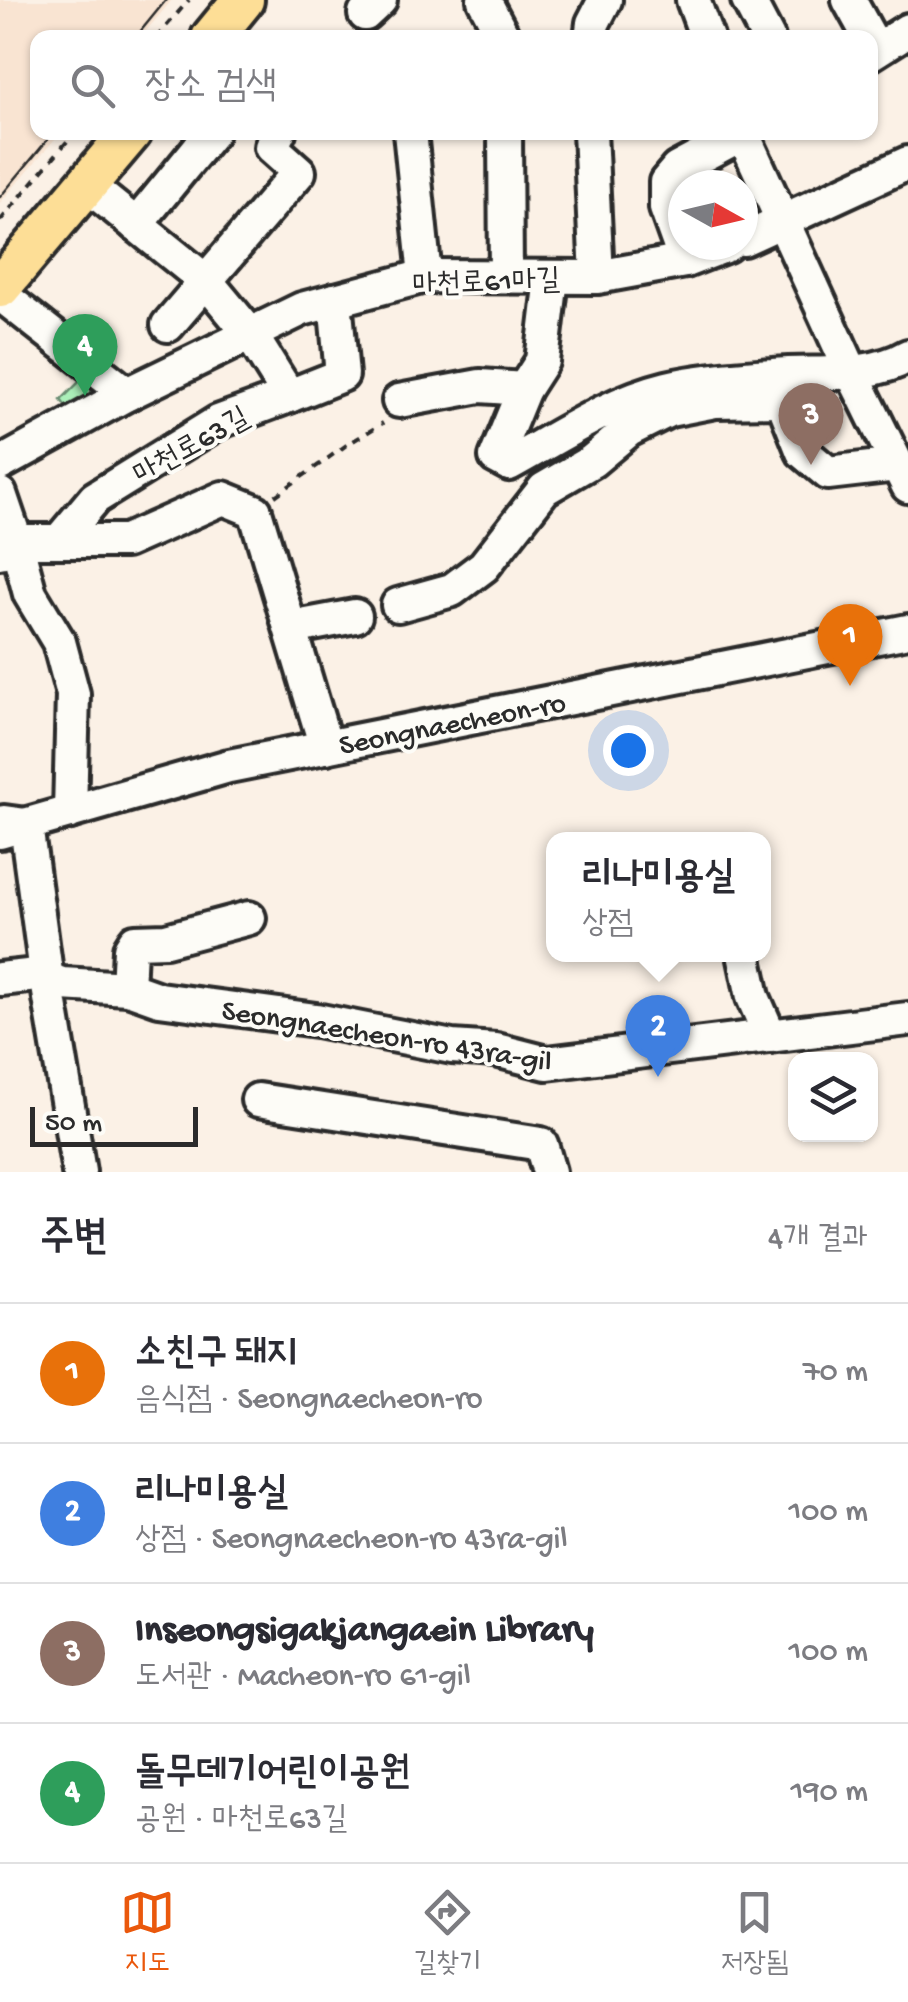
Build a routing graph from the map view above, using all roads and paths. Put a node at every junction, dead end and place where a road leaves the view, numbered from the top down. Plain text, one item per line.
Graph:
1 (189, 0) edge
2 (243, 0) edge
3 (484, 0) edge
4 (605, 0) edge
5 (693, 0) edge
6 (748, 0) edge
7 (849, 0) edge
8 (163, 30) edge
9 (219, 30) edge
10 (500, 30) edge
11 (592, 30) edge
12 (704, 30) edge
13 (764, 30) edge
14 (864, 30) edge
15 (908, 30) edge
16 (878, 42) edge
17 (68, 140) edge
18 (125, 140) edge
19 (205, 140) edge
20 (275, 140) edge
21 (411, 140) edge
22 (505, 140) edge
23 (590, 140) edge
24 (731, 140) edge
25 (747, 140) edge
26 (908, 163) edge
27 (87, 186) junction
28 (0, 221) edge
29 (782, 223) junction
30 (136, 225) junction
31 (758, 233) edge
32 (686, 261) joint
33 (424, 276) junction
34 (506, 276) junction
35 (598, 277) junction
36 (552, 278) junction
37 (207, 282) junction
38 (0, 290) edge
39 (335, 300) junction
40 (168, 325) dead end
41 (251, 335) junction
42 (908, 356) edge
43 (851, 372) junction
44 (777, 387) junction
45 (524, 389) junction
46 (128, 394) junction
47 (289, 396) junction
48 (396, 410) joint
49 (0, 464) edge
50 (902, 476) edge
51 (0, 494) edge
52 (255, 511) junction
53 (59, 541) junction
54 (8, 546) edge
55 (398, 605) dead end
56 (355, 616) dead end
57 (291, 628) junction
58 (908, 631) edge
59 (326, 747) junction
60 (70, 812) junction
61 (9, 826) edge
62 (249, 918) dead end
63 (746, 962) edge
64 (0, 979) edge
65 (47, 980) junction
66 (128, 988) junction
67 (908, 1019) edge
68 (770, 1036) junction
69 (258, 1100) dead end
70 (79, 1172) edge
71 (550, 1172) edge

1 - 8 path
2 - 9 main road
3 - 10 street
4 - 11 street
5 - 12 street
6 - 13 street
7 - 14 street
15 - 16 street
17 - 28 path
18 - 27 main road
19 - 30 street
20 - 37 street
21 - 33 street
22 - 34 street
23 - 35 street
24 - 32 street
25 - 29 street
26 - 29 street
27 - 30 street
27 - 38 main road
29 - 31 street
29 - 43 street
30 - 37 street
32 - 35 street, 마천로61마길
33 - 34 street, 마천로61마길
33 - 39 street, 마천로61마길
34 - 36 street, 마천로61마길
35 - 36 street, 마천로61마길
36 - 45 street
37 - 40 street
37 - 41 street
38 - 46 street
39 - 41 street, 마천로61마길
39 - 47 street, 마천로63길
41 - 46 street, 마천로61마길
41 - 47 street
42 - 43 street
43 - 44 street
43 - 50 street
44 - 45 street
44 - 50 street
44 - 55 street
45 - 48 street
46 - 49 street, 마천로61마길
47 - 53 street, 마천로63길
48 - 52 path
51 - 54 street
52 - 53 street
52 - 57 street
53 - 54 street
54 - 60 street
56 - 57 street
57 - 59 street
58 - 59 street, Seongnaecheon-ro
59 - 60 street, Seongnaecheon-ro
60 - 61 street, Seongnaecheon-ro
61 - 65 street
62 - 66 street
63 - 68 street
64 - 65 street, Seongnaecheon-ro 43ra-gil
65 - 66 street, Seongnaecheon-ro 43ra-gil
65 - 70 street
66 - 68 street, Seongnaecheon-ro 43ra-gil
67 - 68 street, Seongnaecheon-ro 43ra-gil
69 - 71 street

